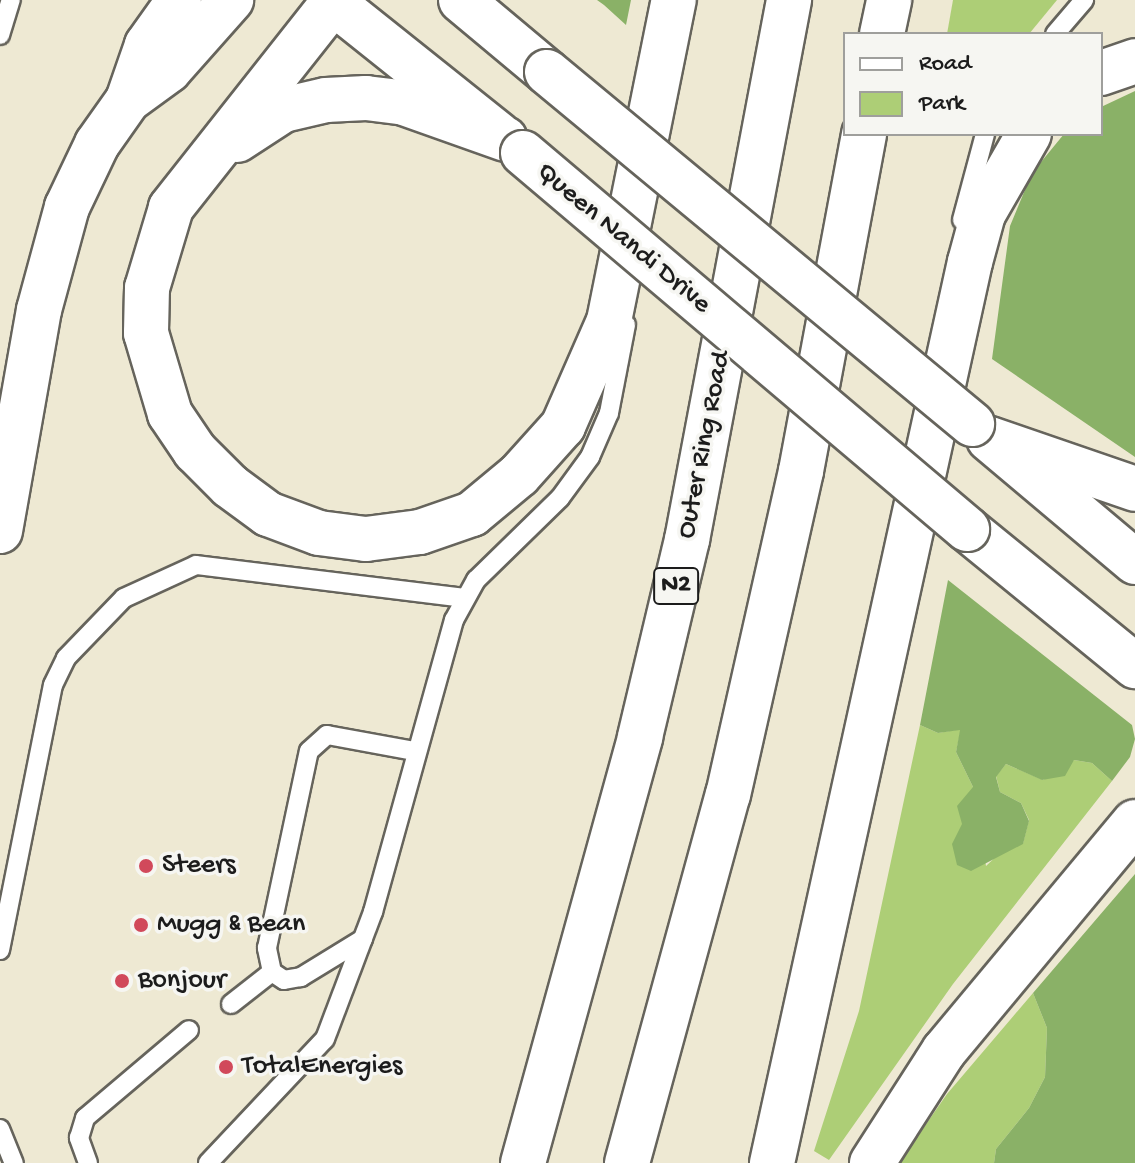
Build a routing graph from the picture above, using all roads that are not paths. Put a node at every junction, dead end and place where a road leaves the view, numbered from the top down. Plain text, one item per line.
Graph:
1 (11, 0) edge
2 (179, 0) edge
3 (231, 0) edge
4 (461, 0) edge
5 (674, 0) edge
6 (683, 0) edge
7 (789, 0) edge
8 (889, 0) edge
9 (1084, 0) edge
10 (333, 1) edge
11 (882, 32) edge
12 (1057, 32) edge
13 (0, 35) edge
14 (1135, 61) edge
15 (1103, 72) edge
16 (128, 100) junction
17 (864, 136) edge
18 (984, 136) edge
19 (1028, 136) edge
20 (514, 146) junction
21 (206, 160) junction
22 (941, 388) junction
23 (981, 432) junction
24 (1135, 489) edge
25 (0, 531) edge
26 (1135, 562) edge
27 (464, 598) junction
28 (1135, 666) edge
29 (414, 751) junction
30 (1135, 822) edge
31 (363, 939) junction
32 (0, 950) edge
33 (272, 972) junction
34 (231, 1004) dead end
35 (189, 1030) dead end
36 (0, 1129) edge
37 (14, 1163) edge
38 (88, 1163) edge
39 (208, 1163) edge
40 (523, 1163) edge
41 (627, 1163) edge
42 (772, 1163) edge
43 (872, 1163) edge

1 - 13 lane
2 - 16 main road
3 - 16 main road
4 - 23 main road, bridge
5 - 21 main road
6 - 27 lane
7 - 40 main road, Outer Ring Road / N2
8 - 11 main road
9 - 12 lane
10 - 20 main road, Queen Nandi Drive
10 - 21 main road
14 - 15 main road
16 - 25 main road
17 - 41 main road
18 - 22 lane
19 - 22 main road
20 - 21 main road
20 - 28 main road, Queen Nandi Drive, bridge
22 - 42 main road
23 - 24 main road
23 - 26 main road
27 - 29 lane
27 - 32 lane
29 - 31 lane
29 - 33 lane
30 - 43 main road
31 - 33 lane
31 - 39 lane
33 - 34 lane
35 - 38 lane
36 - 37 lane

